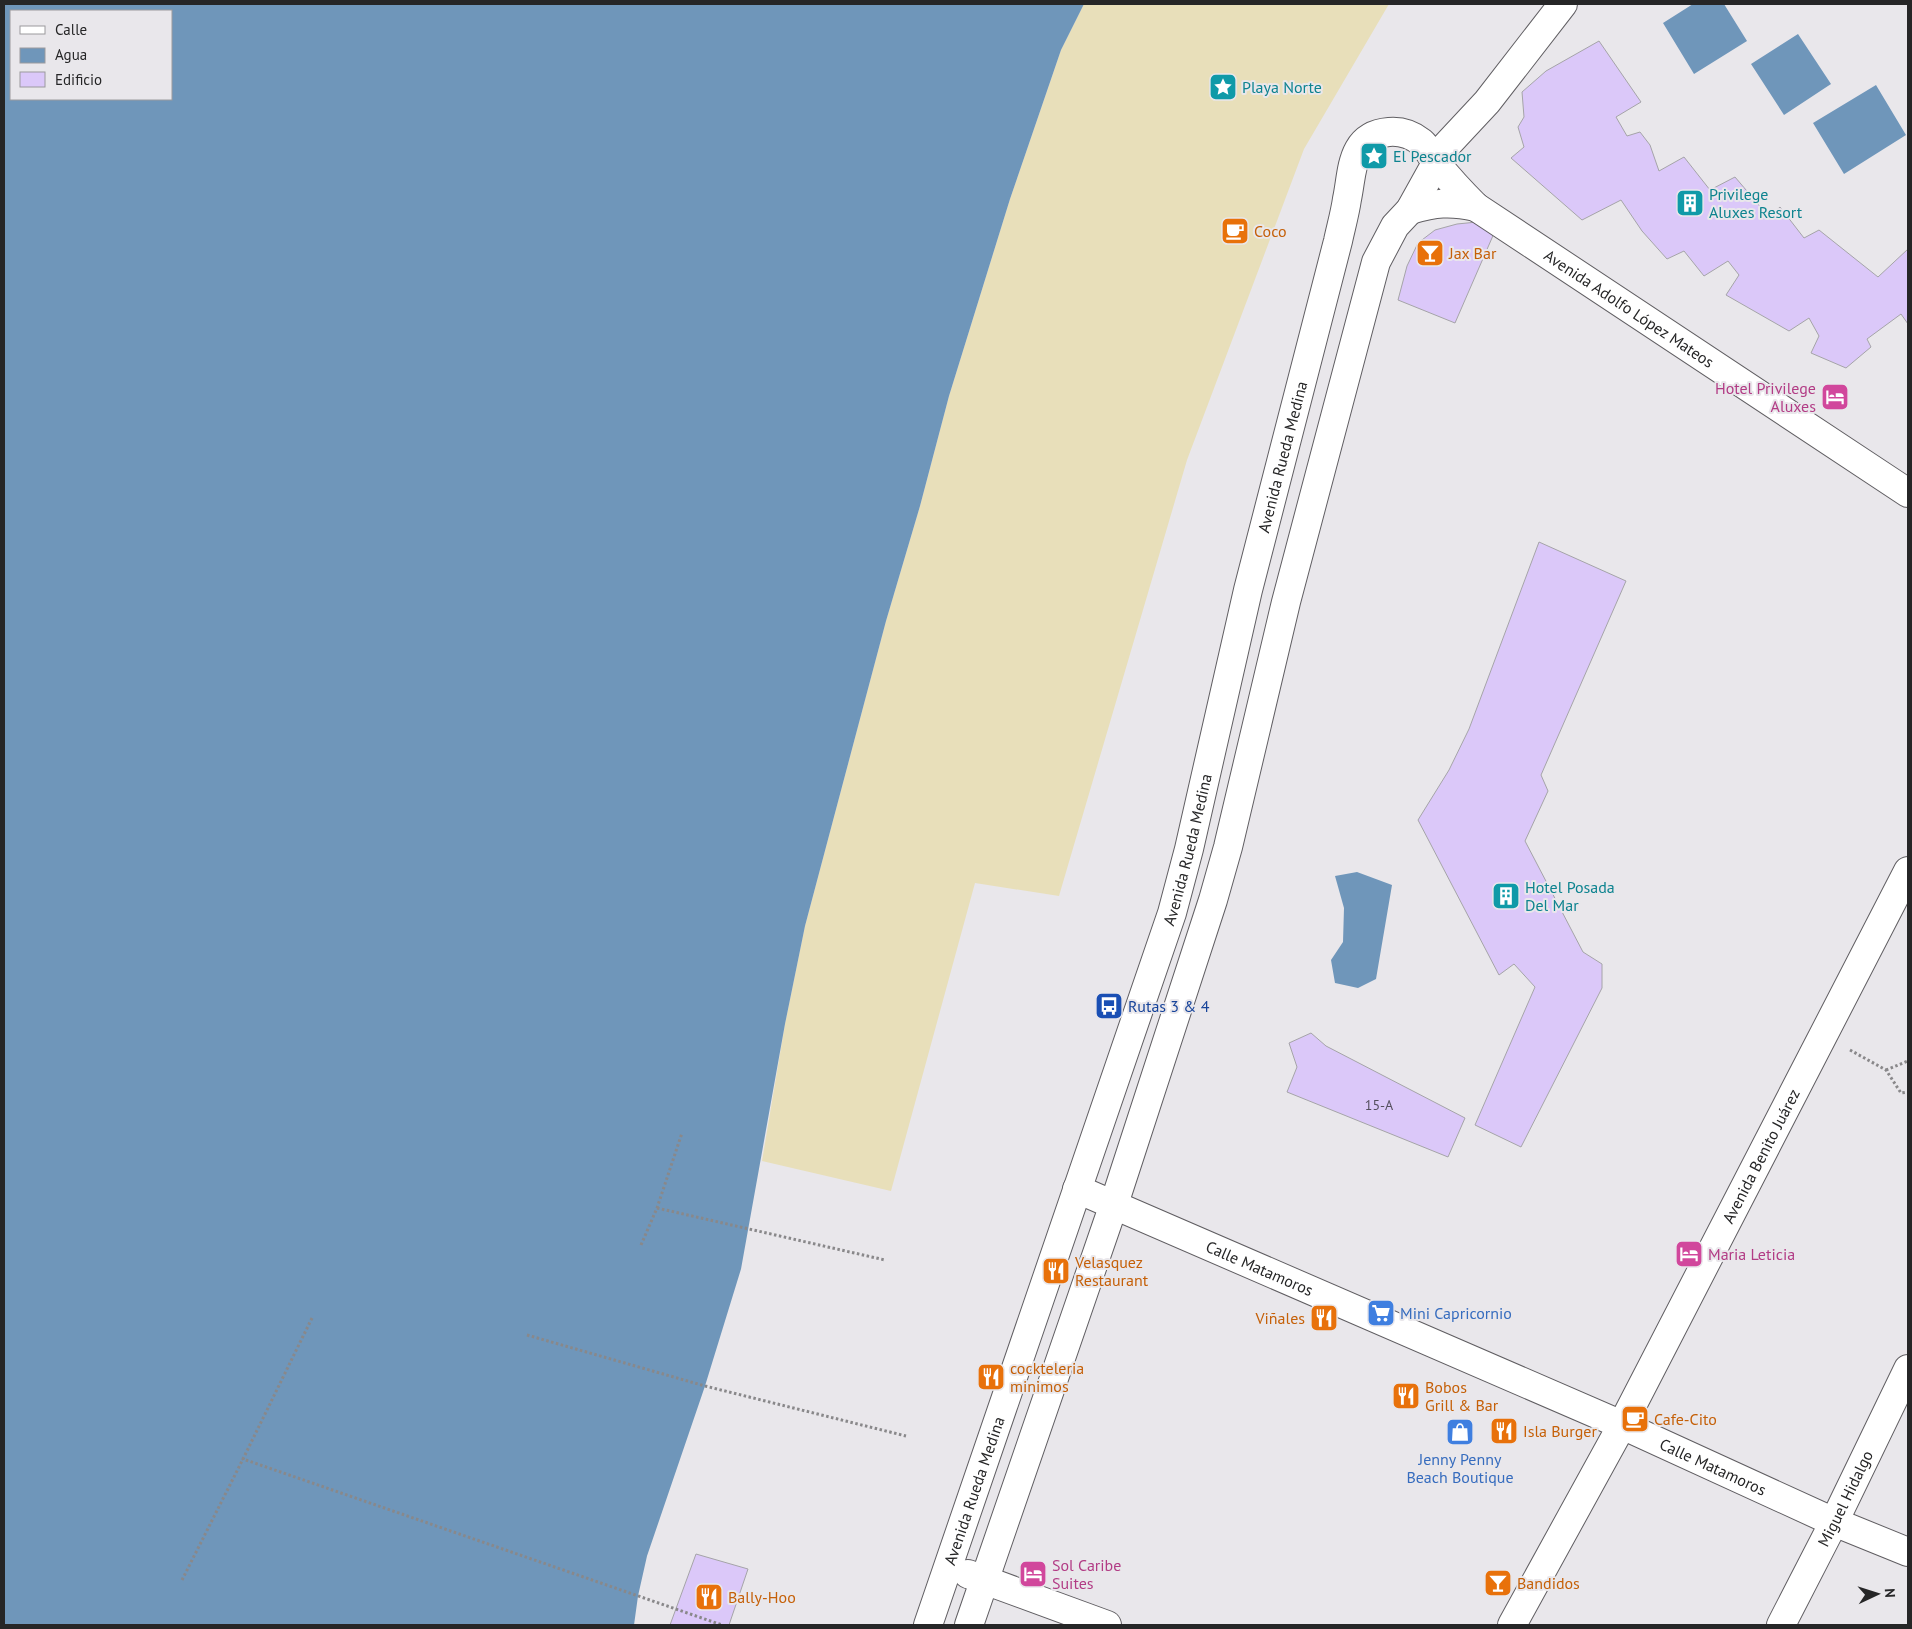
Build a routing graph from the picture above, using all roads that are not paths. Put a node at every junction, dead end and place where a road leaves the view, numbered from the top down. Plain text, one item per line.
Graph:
1 (1563, 4) edge
2 (1437, 163) junction
3 (1476, 206) junction
4 (1410, 210) junction
5 (1908, 493) edge
6 (1248, 590) junction
7 (1286, 602) junction
8 (1908, 871) edge
9 (1076, 1189) junction
10 (1114, 1204) junction
11 (1908, 1369) edge
12 (1622, 1425) junction
13 (1834, 1522) junction
14 (1908, 1552) edge
15 (948, 1566) junction
16 (984, 1580) junction
17 (928, 1625) edge
18 (969, 1625) edge
19 (1106, 1625) edge
20 (1512, 1625) edge
21 (1781, 1625) edge

1 - 2 street
2 - 3 street, Avenida Adolfo López Mateos
2 - 4 street
2 - 6 street, Avenida Rueda Medina
3 - 4 street, Avenida Adolfo López Mateos
3 - 5 street, Avenida Adolfo López Mateos
4 - 7 street
6 - 7 street
6 - 9 street, Avenida Rueda Medina
7 - 10 street
8 - 12 street, Avenida Benito Juárez
9 - 10 street, Calle Matamoros
9 - 15 street, Avenida Rueda Medina
10 - 12 street, Calle Matamoros
10 - 16 street
11 - 13 street, Miguel Hidalgo
12 - 13 street, Calle Matamoros
12 - 20 street, Avenida Benito Juárez
13 - 14 street, Calle Matamoros
13 - 21 street, Miguel Hidalgo
15 - 16 street
15 - 17 street, Avenida Rueda Medina
16 - 18 street
16 - 19 street

